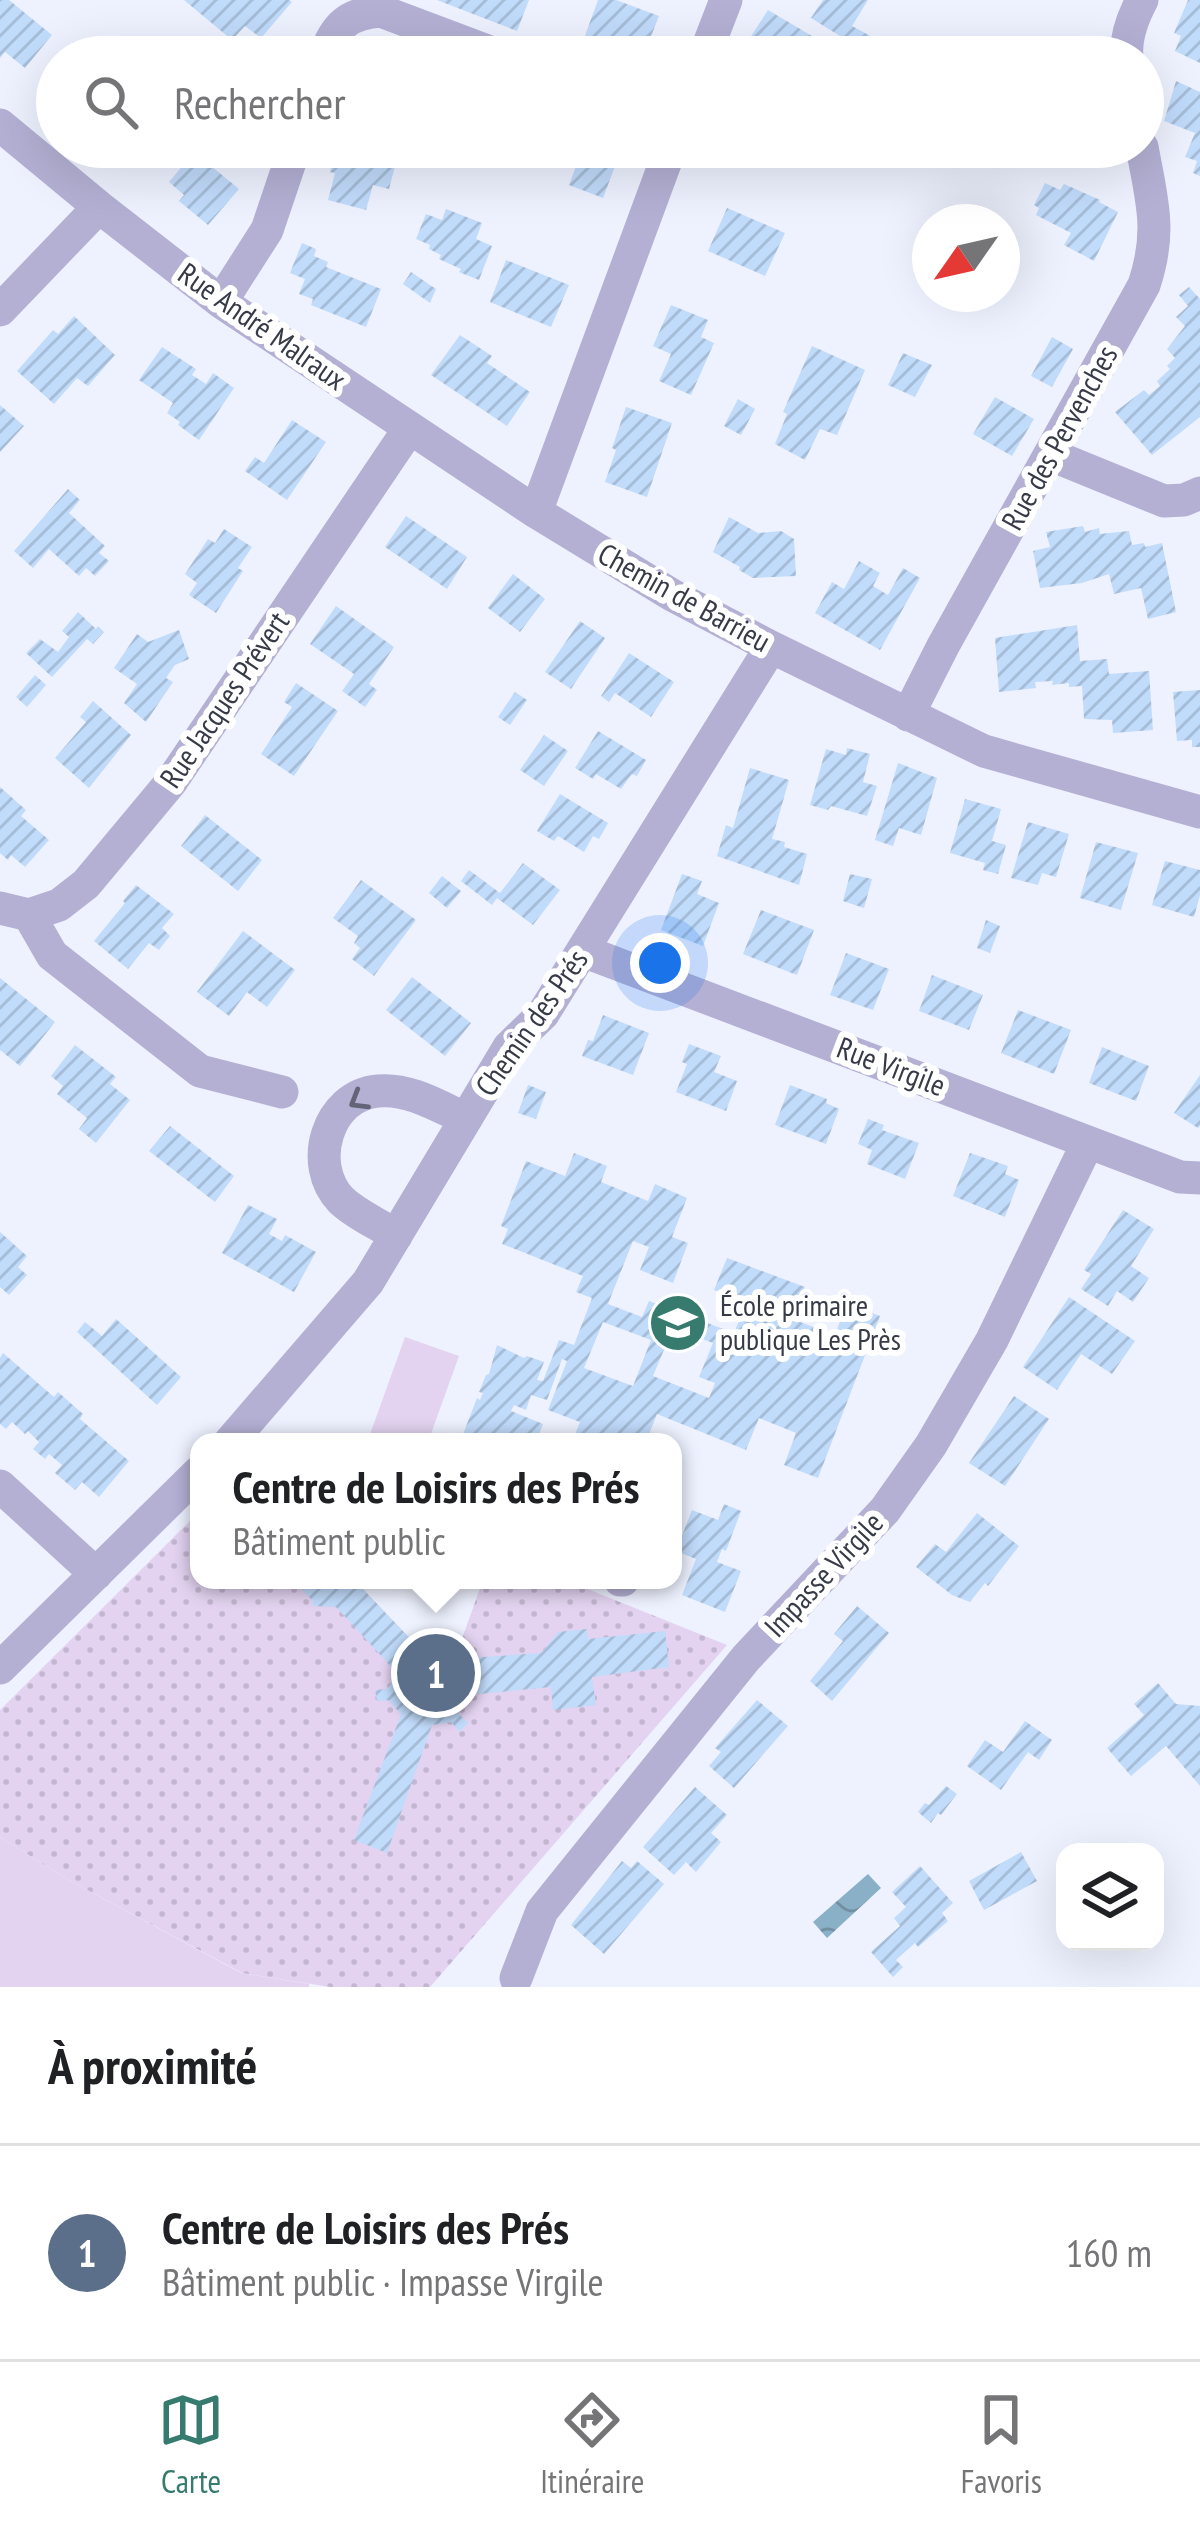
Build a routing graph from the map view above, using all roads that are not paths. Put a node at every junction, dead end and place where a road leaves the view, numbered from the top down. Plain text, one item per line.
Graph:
1 (725, 0) edge
2 (1142, 0) edge
3 (332, 36) edge
4 (447, 36) edge
5 (712, 36) edge
6 (1129, 36) edge
7 (0, 125) edge
8 (36, 155) edge
9 (52, 168) edge
10 (288, 168) edge
11 (662, 168) edge
12 (1146, 168) edge
13 (99, 207) junction
14 (221, 302) junction
15 (0, 310) edge
16 (409, 429) junction
17 (1051, 455) junction
18 (1200, 493) edge
19 (536, 512) junction
20 (771, 647) junction
21 (908, 715) junction
22 (1200, 812) edge
23 (15, 912) edge
24 (583, 951) junction
25 (282, 1092) dead end
26 (466, 1119) junction
27 (1088, 1142) junction
28 (1200, 1178) edge
29 (396, 1235) junction
30 (247, 1433) edge
31 (190, 1481) edge
32 (0, 1486) edge
33 (96, 1574) junction
34 (0, 1668) edge
35 (516, 1978) dead end

1 - 5 street
2 - 6 street
3 - 4 street
7 - 8 street, Rue André Malraux
9 - 13 street, Rue André Malraux
10 - 14 street
11 - 19 street
12 - 17 street, Rue des Pervenches
13 - 14 street, Rue André Malraux
13 - 15 street
14 - 16 street, Rue André Malraux
16 - 19 street, Rue André Malraux
16 - 23 street, Rue Jacques Prévert
17 - 18 street
17 - 21 street, Rue des Pervenches
19 - 20 street, Chemin de Barrieu
20 - 21 street, Chemin de Barrieu
20 - 24 street, Chemin des Prés
21 - 22 street, Chemin de Barrieu
23 - 25 street
24 - 26 street, Chemin des Prés
24 - 27 street, Rue Virgile
26 - 29 street, Chemin des Prés
26 -> 29 street
27 - 28 street, Rue Virgile
27 - 35 street, Impasse Virgile
29 - 30 street, Chemin des Prés
31 - 33 street
32 - 33 street
33 - 34 street

